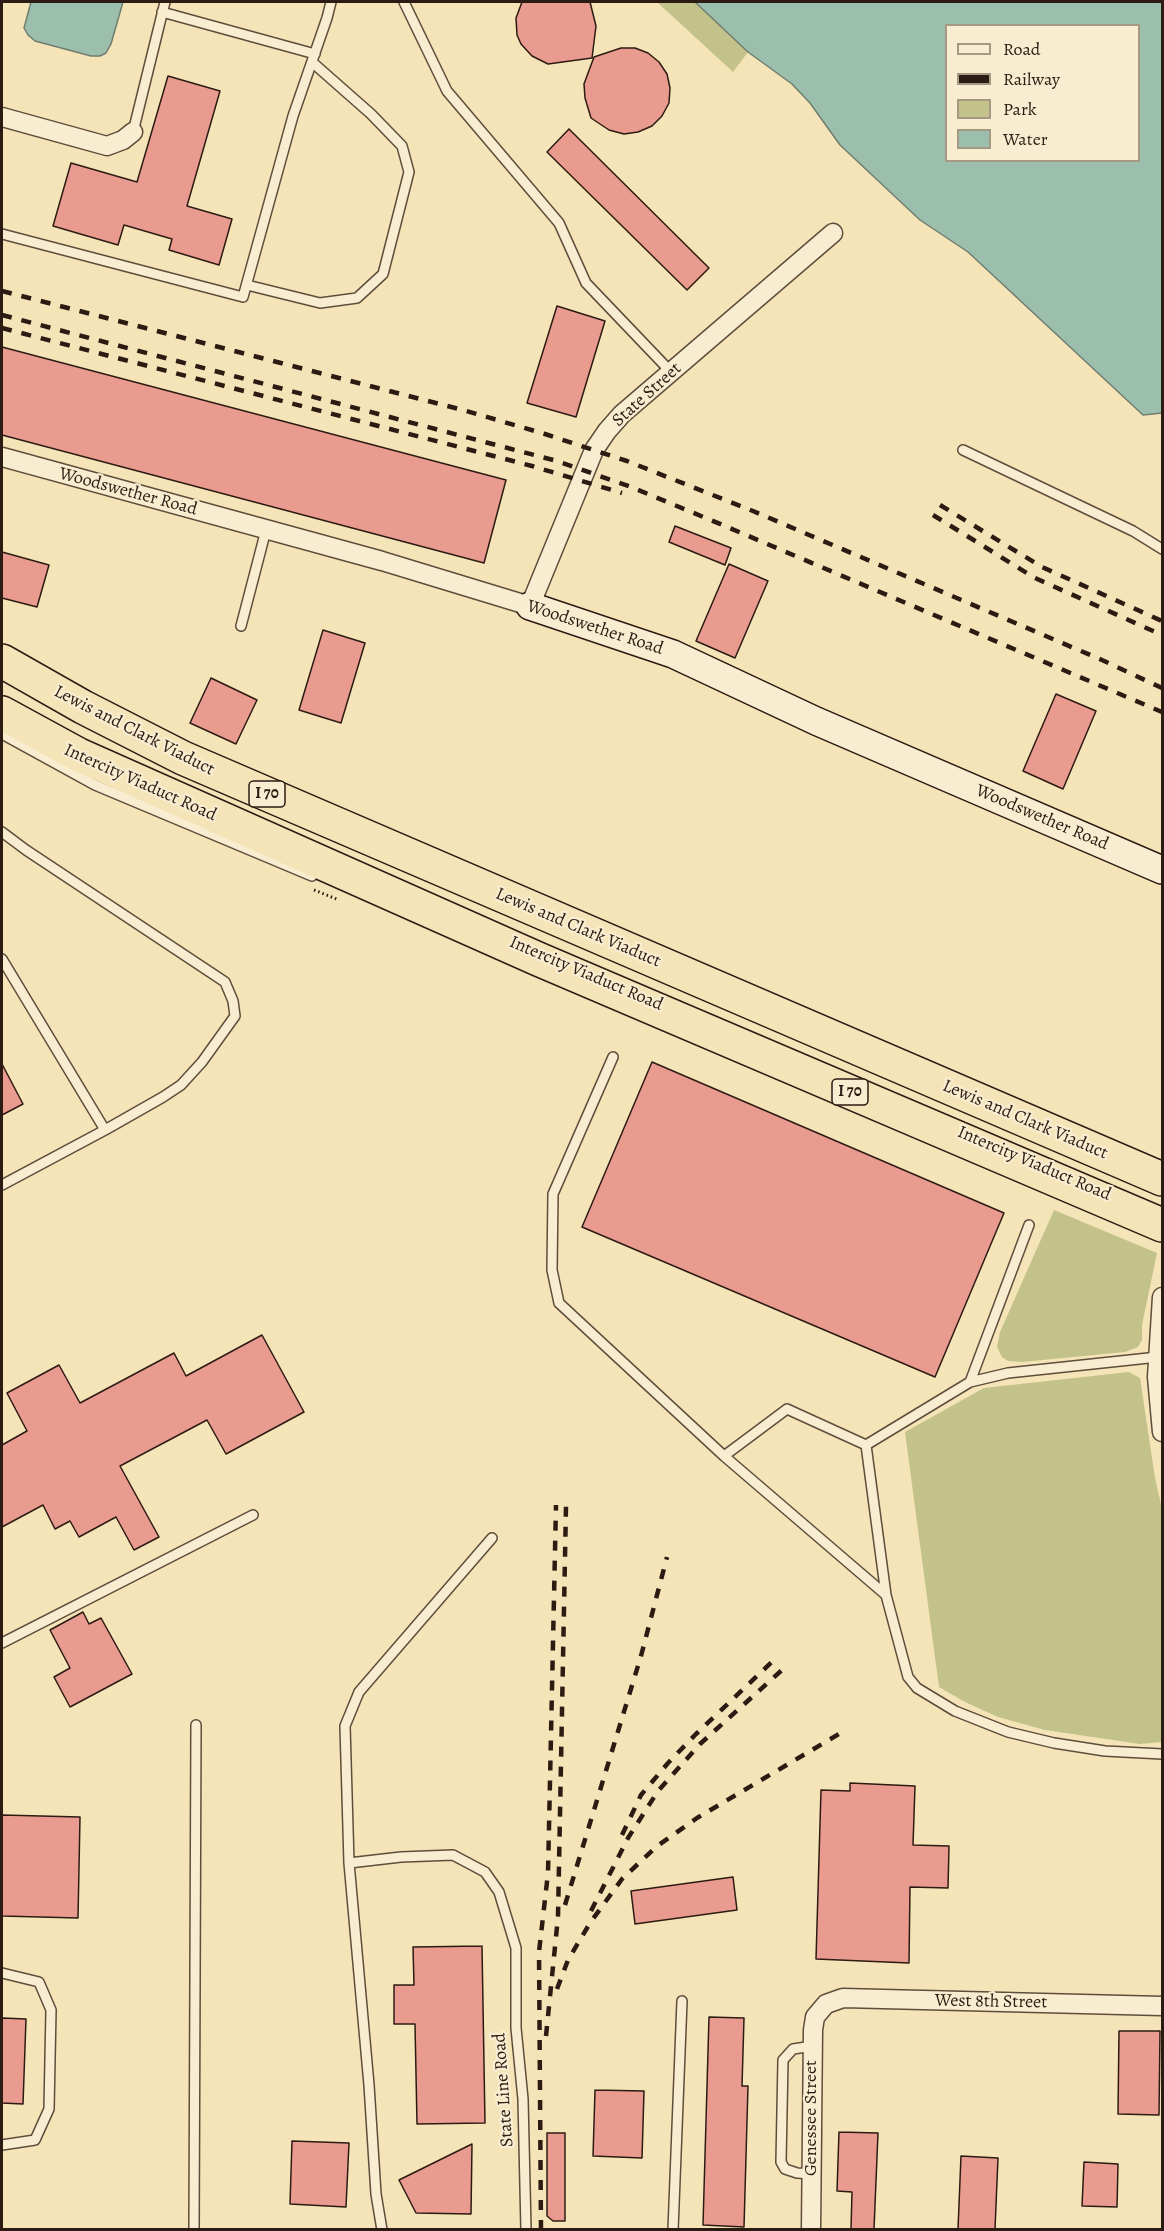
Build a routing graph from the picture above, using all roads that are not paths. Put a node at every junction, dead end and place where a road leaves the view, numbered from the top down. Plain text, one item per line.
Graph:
1 (331, 2) edge
2 (404, 2) edge
3 (163, 7) edge
4 (313, 58) junction
5 (2, 117) edge
6 (134, 132) joint
7 (833, 233) dead end
8 (2, 234) edge
9 (247, 285) junction
10 (671, 372) junction
11 (963, 450) dead end
12 (2, 457) edge
13 (266, 530) junction
14 (1162, 549) edge
15 (530, 606) junction
16 (241, 626) dead end
17 (2, 661) edge
18 (2, 713) edge
19 (2, 734) edge
20 (2, 832) edge
21 (1162, 870) edge
22 (326, 882) dead end
23 (2, 959) edge
24 (613, 1057) dead end
25 (105, 1130) junction
26 (1162, 1179) edge
27 (2, 1185) edge
28 (1107, 1213) dead end
29 (1029, 1225) dead end
30 (1162, 1225) edge
31 (1162, 1236) edge
32 (1162, 1297) edge
33 (1158, 1357) junction
34 (970, 1382) junction
35 (1162, 1424) edge
36 (866, 1444) junction
37 (724, 1456) junction
38 (252, 1515) dead end
39 (492, 1538) dead end
40 (886, 1595) junction
41 (2, 1643) edge
42 (196, 1725) dead end
43 (1162, 1754) edge
44 (349, 1863) junction
45 (2, 1973) edge
46 (682, 2001) dead end
47 (1162, 2006) edge
48 (822, 2009) joint
49 (813, 2046) junction
50 (2, 2145) edge
51 (812, 2174) junction
52 (194, 2229) edge
53 (382, 2229) edge
54 (526, 2229) edge
55 (673, 2229) edge
56 (811, 2229) edge

1 - 4 lane
2 - 10 lane
3 - 4 lane
3 - 6 lane
4 - 9 lane
4 - 9 lane
5 - 6 street
7 - 10 street, State Street
8 - 9 lane
10 - 15 street, State Street
11 - 14 lane
12 - 13 street, Woodswether Road
13 - 15 street, Woodswether Road
13 - 16 lane
15 - 21 street, Woodswether Road
17 - 26 highway, Lewis and Clark Viaduct / I 70
18 - 30 highway, I 70
19 - 22 lane, Intercity Viaduct Road
20 - 25 lane
23 - 25 lane
24 - 37 lane
25 - 27 lane
28 - 31 lane, Intercity Viaduct Road
29 - 34 lane
32 - 33 street
33 - 34 lane
33 - 35 street
34 - 36 lane
36 - 37 lane
36 - 40 lane
37 - 40 lane
38 - 41 lane
39 - 44 lane
40 - 43 lane
42 - 52 lane
44 - 53 lane
44 - 54 lane, State Line Road
45 - 50 lane
46 - 55 lane
47 - 48 street, West 8th Street
48 - 49 street, Genessee Street
49 - 51 street, Genessee Street
49 - 51 lane
51 - 56 street, Genessee Street

